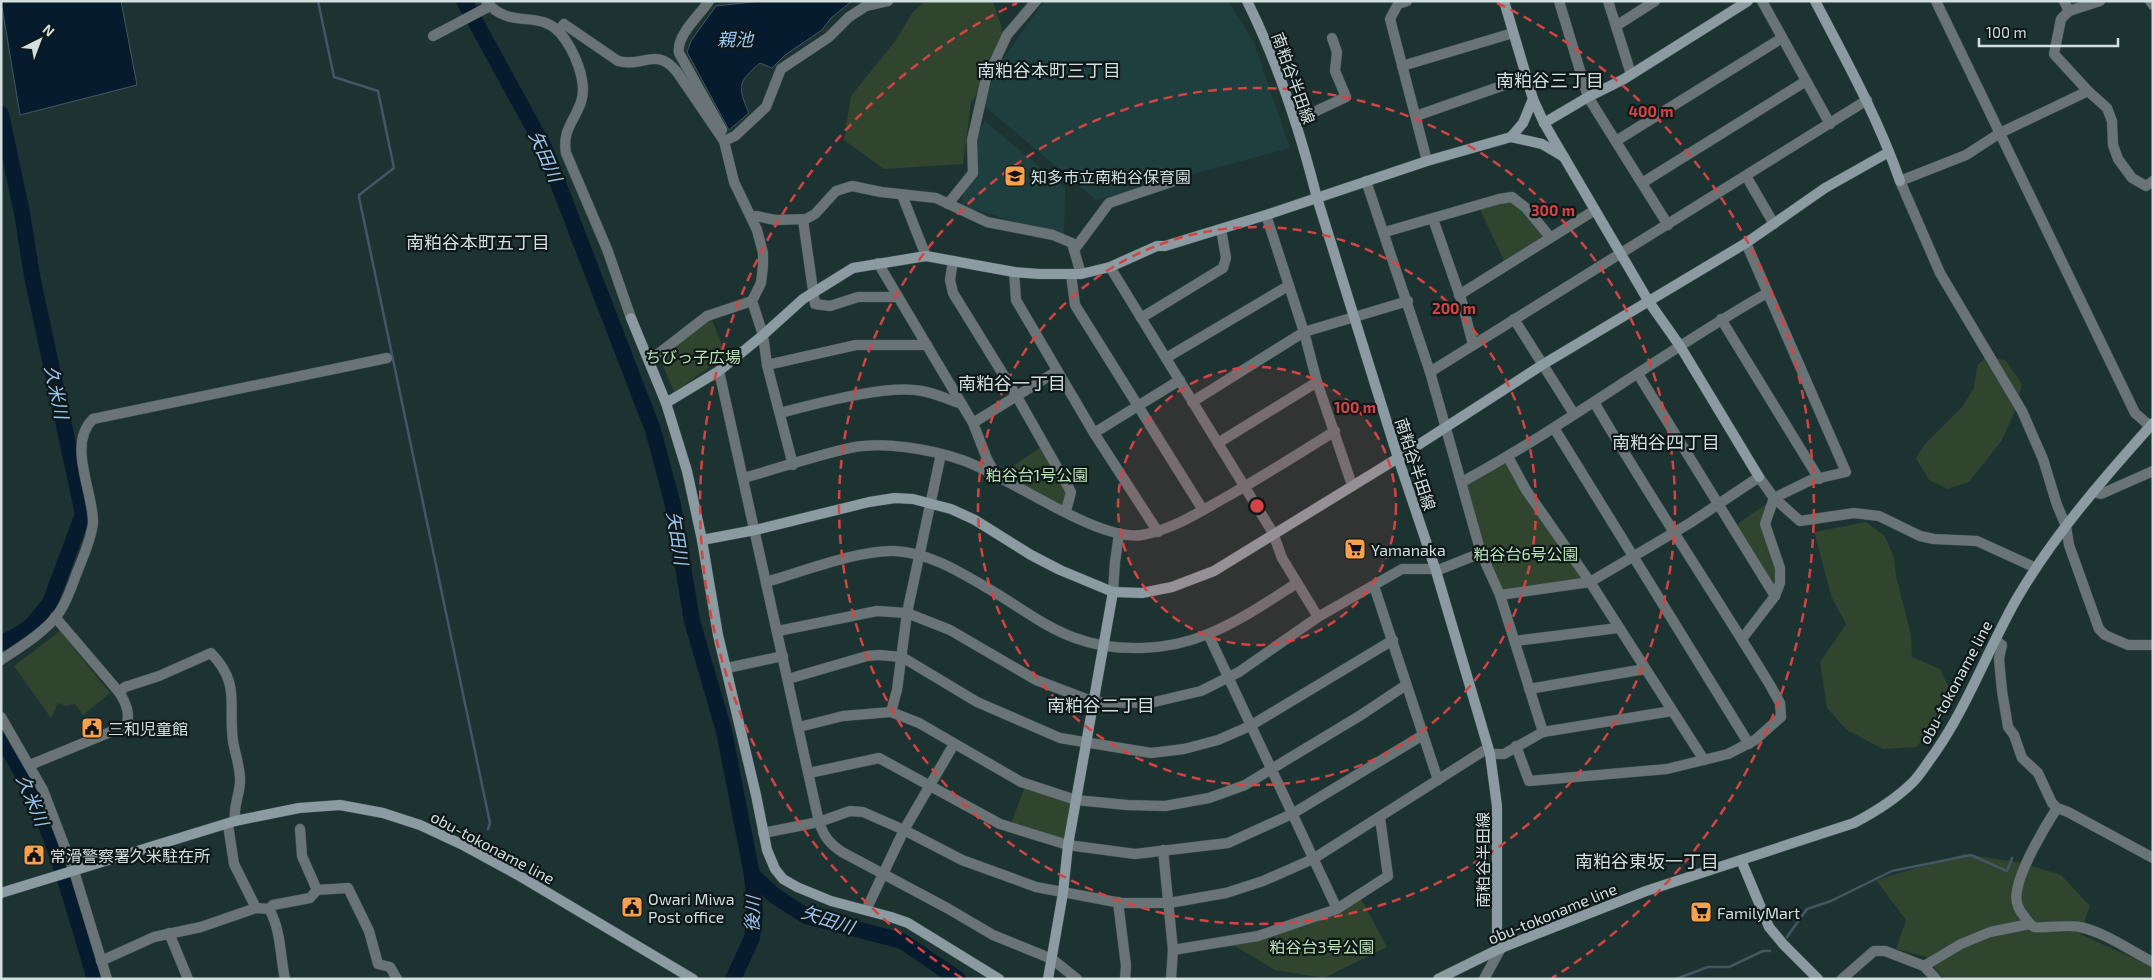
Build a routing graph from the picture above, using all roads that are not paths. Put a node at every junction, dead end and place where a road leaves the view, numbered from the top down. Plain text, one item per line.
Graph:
1 (709, 1) edge
2 (888, 1) edge
3 (1036, 1) edge
4 (1247, 1) edge
5 (1407, 1) edge
6 (1504, 1) edge
7 (1559, 1) edge
8 (1608, 1) edge
9 (1655, 1) edge
10 (1748, 1) edge
11 (1762, 1) edge
12 (1815, 1) edge
13 (1936, 1) edge
14 (2064, 1) edge
15 (2100, 1) edge
16 (2150, 1) edge
17 (487, 5) edge
18 (2153, 5) edge
19 (2069, 12) junction
20 (1616, 26) junction
21 (558, 31) junction
22 (1513, 33) junction
23 (434, 36) dead end
24 (1332, 38) dead end
25 (1782, 38) junction
26 (1402, 66) junction
27 (1631, 74) junction
28 (1527, 77) junction
29 (1806, 81) junction
30 (2088, 91) junction
31 (1588, 97) junction
32 (1534, 99) junction
33 (1867, 100) junction
34 (1416, 116) junction
35 (1295, 121) junction
36 (1544, 123) junction
37 (1830, 124) junction
38 (2000, 133) junction
39 (1510, 137) junction
40 (723, 140) junction
41 (1616, 141) junction
42 (1889, 152) junction
43 (1564, 157) junction
44 (1427, 161) junction
45 (1746, 176) junction
46 (1174, 181) dead end
47 (1366, 181) junction
48 (1900, 181) junction
49 (2153, 181) edge
50 (1642, 183) junction
51 (902, 195) junction
52 (1317, 198) junction
53 (948, 204) junction
54 (1595, 210) junction
55 (1266, 215) junction
56 (752, 218) junction
57 (1433, 219) junction
58 (803, 220) junction
59 (1774, 224) junction
60 (1668, 225) junction
61 (1221, 228) junction
62 (1385, 232) junction
63 (1550, 237) junction
64 (1746, 243) junction
65 (1074, 250) junction
66 (1621, 254) junction
67 (926, 256) junction
68 (954, 261) junction
69 (878, 263) junction
70 (1110, 266) junction
71 (1014, 272) junction
72 (1076, 274) junction
73 (1288, 286) junction
74 (812, 293) junction
75 (1767, 293) junction
76 (1459, 295) junction
77 (898, 296) junction
78 (752, 301) junction
79 (1408, 302) junction
80 (1649, 302) junction
81 (1141, 318) junction
82 (1355, 318) junction
83 (1514, 319) junction
84 (1721, 319) junction
85 (1304, 332) junction
86 (763, 335) junction
87 (927, 345) junction
88 (1472, 345) junction
89 (1680, 346) junction
90 (387, 358) dead end
91 (1166, 358) junction
92 (648, 361) junction
93 (1542, 364) junction
94 (767, 365) junction
95 (1057, 370) junction
96 (719, 371) junction
97 (1430, 372) junction
98 (1638, 374) junction
99 (1180, 380) junction
100 (1317, 382) junction
101 (1016, 395) junction
102 (1192, 402) junction
103 (1594, 402) junction
104 (666, 403) junction
105 (962, 404) junction
106 (1138, 405) junction
107 (780, 414) junction
108 (1574, 414) junction
109 (973, 423) junction
110 (2151, 425) edge
111 (1445, 427) junction
112 (1554, 428) junction
113 (1335, 431) junction
114 (1094, 432) junction
115 (1218, 443) junction
116 (941, 454) junction
117 (1508, 457) junction
118 (1398, 458) junction
119 (793, 465) junction
120 (2153, 471) edge
121 (997, 477) junction
122 (1759, 477) junction
123 (744, 478) junction
124 (1819, 479) junction
125 (1462, 482) junction
126 (1352, 485) junction
127 (1245, 487) junction
128 (2093, 492) junction
129 (1774, 498) junction
130 (931, 503) junction
131 (1717, 505) junction
132 (1203, 510) junction
133 (1066, 511) junction
134 (2066, 526) junction
135 (755, 530) junction
136 (1674, 531) junction
137 (1158, 532) junction
138 (1273, 533) junction
139 (1119, 534) junction
140 (702, 540) junction
141 (1481, 553) junction
142 (920, 555) junction
143 (1632, 556) junction
144 (2036, 568) junction
145 (1435, 570) junction
146 (766, 582) junction
147 (1590, 582) junction
148 (1298, 583) junction
149 (1374, 586) junction
150 (1114, 592) junction
151 (1500, 595) junction
152 (1775, 596) junction
153 (907, 613) junction
154 (55, 617) junction
155 (1318, 617) junction
156 (1618, 628) junction
157 (778, 631) junction
158 (1208, 634) junction
159 (1742, 639) junction
160 (1393, 640) junction
161 (1996, 641) junction
162 (1515, 642) junction
163 (1104, 645) junction
164 (2153, 645) edge
165 (783, 656) junction
166 (902, 657) junction
167 (1, 660) edge
168 (726, 668) junction
169 (1645, 668) junction
170 (1228, 678) junction
171 (788, 679) junction
172 (1406, 685) junction
173 (1529, 689) junction
174 (119, 692) junction
175 (1094, 702) junction
176 (1672, 711) junction
177 (891, 712) junction
178 (1, 717) edge
179 (1250, 726) junction
180 (799, 727) junction
181 (1543, 732) junction
182 (1423, 735) junction
183 (1086, 742) junction
184 (954, 744) junction
185 (1749, 744) junction
186 (1516, 746) junction
187 (1489, 751) junction
188 (1704, 760) junction
189 (30, 765) junction
190 (1271, 769) junction
191 (809, 773) junction
192 (1438, 780) junction
193 (930, 785) junction
194 (1076, 800) junction
195 (2057, 808) junction
196 (1292, 814) junction
197 (1380, 818) junction
198 (819, 822) junction
199 (231, 823) junction
200 (300, 829) dead end
201 (904, 830) junction
202 (764, 834) junction
203 (1068, 845) junction
204 (1163, 850) junction
205 (2153, 858) edge
206 (1313, 859) junction
207 (1741, 860) junction
208 (74, 871) junction
209 (883, 875) junction
210 (317, 890) junction
211 (1, 893) edge
212 (1063, 894) junction
213 (1118, 902) junction
214 (1169, 903) junction
215 (256, 908) junction
216 (269, 909) junction
217 (1337, 909) junction
218 (866, 910) junction
219 (2030, 924) junction
220 (169, 933) junction
221 (1502, 948) junction
222 (1173, 950) junction
223 (1052, 959) junction
224 (101, 961) junction
225 (2153, 962) edge
226 (1924, 966) junction
227 (107, 979) edge
228 (188, 979) edge
229 (284, 979) edge
230 (397, 979) edge
231 (693, 979) edge
232 (999, 979) edge
233 (1048, 979) edge
234 (1077, 979) edge
235 (1124, 979) edge
236 (1171, 979) edge
237 (1438, 979) edge
238 (1484, 979) edge
239 (1818, 979) edge
240 (1842, 979) edge
241 (1936, 979) edge

1 - 40 street
2 - 40 street
3 - 53 street
4 - 35 street, 南粕谷半田線
5 - 26 street
6 - 22 street
7 - 31 street
8 - 20 street
9 - 20 street
10 - 27 street
11 - 25 street
12 - 33 street
13 - 38 street
14 - 19 street
15 - 19 street
16 - 18 street
17 - 21 street
17 - 23 street
19 - 30 street
20 - 27 street
21 - 40 street
21 - 92 street
22 - 26 street
22 - 28 street
24 - 35 street
25 - 29 street
25 - 41 street
26 - 34 street
27 - 31 street
28 - 32 street
28 - 34 street
29 - 37 street
29 - 50 street
30 - 38 street
30 - 49 street
31 - 36 street
31 - 41 street
32 - 36 street
32 - 39 street
33 - 37 street
33 - 42 street
34 - 44 street
35 - 52 street, 南粕谷半田線
36 - 43 street
37 - 45 street
38 - 48 street
38 - 110 street
39 - 43 street
39 - 44 street
40 - 56 street
41 - 50 street
42 - 48 street
42 - 59 street
43 - 54 street
44 - 47 street
45 - 59 street
45 - 60 street
46 - 65 street
47 - 52 street
47 - 62 street
48 - 134 street
50 - 60 street
51 - 53 street
51 - 58 street
51 - 67 street
52 - 55 street
52 - 82 street, 南粕谷半田線
53 - 65 street
54 - 63 street
54 - 66 street
55 - 61 street
55 - 73 street
56 - 58 street
56 - 78 street
57 - 62 street
57 - 63 street
57 - 76 street
58 - 74 street
59 - 64 street
60 - 66 street
61 - 70 street
61 - 81 street
62 - 79 street
63 - 76 street
64 - 75 street
64 - 80 street
65 - 72 street
66 - 80 street
66 - 83 street
67 - 68 street
67 - 69 street
68 - 71 street
68 - 101 street
69 - 74 street
69 - 77 street
70 - 72 street
70 - 81 street
71 - 72 street
71 - 95 street
72 - 106 street
73 - 85 street
73 - 91 street
74 - 77 street
74 - 86 street
75 - 84 street
75 - 124 street
76 - 88 street
77 - 87 street
78 - 86 street
78 - 92 street
79 - 82 street
79 - 97 street
80 - 89 street
80 - 93 street
81 - 91 street
82 - 85 street
82 - 118 street, 南粕谷半田線
83 - 88 street
83 - 93 street
84 - 89 street
84 - 124 street
85 - 100 street
85 - 102 street
86 - 94 street
86 - 96 street
87 - 94 street
87 - 105 street
88 - 97 street
89 - 98 street
89 - 122 street
90 - 154 street
91 - 99 street
92 - 104 street
93 - 108 street
93 - 111 street
94 - 107 street
95 - 101 street
95 - 114 street
96 - 104 street
96 - 123 street
97 - 111 street
98 - 103 street
98 - 131 street
99 - 102 street
99 - 106 street
100 - 113 street
100 - 115 street
101 - 109 street
101 - 133 street
102 - 115 street
103 - 108 street
103 - 136 street
104 - 140 street
105 - 107 street
105 - 109 street
106 - 114 street
106 - 132 street
107 - 119 street
108 - 112 street
109 - 121 street
110 - 128 street, obu-tokoname line
111 - 118 street
111 - 125 street
112 - 117 street
112 - 143 street
113 - 126 street
113 - 127 street
114 - 137 street
115 - 127 street
116 - 119 street
116 - 121 street
116 - 130 street
117 - 125 street
117 - 147 street
118 - 126 street
118 - 145 street, 南粕谷半田線
119 - 123 street
120 - 128 street
121 - 133 street
122 - 129 street
122 - 131 street
123 - 135 street
124 - 129 street
125 - 141 street
126 - 138 street
127 - 132 street
127 - 138 street
128 - 134 street, obu-tokoname line
129 - 144 street
129 - 152 street
130 - 135 street
130 - 142 street
130 - 150 street
131 - 136 street
131 - 152 street
132 - 137 street
133 - 139 street
134 - 144 street, obu-tokoname line
134 - 164 street
135 - 140 street
135 - 146 street
136 - 143 street
136 - 159 street
137 - 139 street
138 - 148 street
138 - 150 street
139 - 150 street
140 - 168 street
141 - 145 street
141 - 151 street
142 - 146 street
142 - 153 street
142 - 163 street
143 - 147 street
143 - 185 street
144 - 161 street, obu-tokoname line
145 - 149 street
145 - 187 street, 南粕谷半田線
146 - 157 street
147 - 151 street
147 - 156 street
148 - 155 street
148 - 158 street
149 - 155 street
149 - 160 street
150 - 163 street
151 - 162 street
152 - 159 street
153 - 157 street
153 - 166 street
153 - 175 street
154 - 167 street
154 - 174 street
155 - 170 street
156 - 162 street
156 - 169 street
157 - 165 street
158 - 163 street
158 - 170 street
159 - 185 street
160 - 172 street
160 - 179 street
161 - 195 street
161 - 207 street, obu-tokoname line
162 - 173 street
163 - 175 street
165 - 168 street
165 - 171 street
166 - 171 street
166 - 177 street
166 - 183 street
168 - 202 street
169 - 173 street
169 - 176 street
170 - 175 street
170 - 179 street
171 - 180 street
172 - 182 street
172 - 190 street
173 - 181 street
174 - 189 street
174 - 199 street
175 - 183 street
176 - 181 street
176 - 188 street
177 - 180 street
177 - 184 street
178 - 189 street
179 - 183 street
179 - 190 street
180 - 191 street
181 - 186 street
182 - 192 street
182 - 196 street
183 - 194 street
184 - 193 street
184 - 194 street
185 - 188 street
186 - 187 street
186 - 188 street
187 - 192 street
187 - 221 street, 南粕谷半田線
189 - 208 street
190 - 194 street
190 - 196 street
191 - 193 street
191 - 198 street
192 - 197 street
193 - 201 street
193 - 203 street
194 - 203 street
195 - 205 street
195 - 219 street
196 - 204 street
196 - 206 street
197 - 206 street
197 - 217 street
198 - 201 street
198 - 202 street
198 - 209 street
199 - 208 street, obu-tokoname line
199 - 215 street
199 - 231 street, obu-tokoname line
200 - 210 street
201 - 209 street
201 - 212 street
202 - 218 street
203 - 204 street
203 - 212 street
204 - 214 street
206 - 214 street
206 - 217 street
207 - 221 street, obu-tokoname line
207 - 239 street
208 - 211 street, obu-tokoname line
208 - 224 street
209 - 218 street
209 - 223 street
210 - 216 street
210 - 230 street
212 - 213 street
212 - 223 street
213 - 214 street
213 - 235 street
214 - 222 street
215 - 216 street
215 - 220 street
216 - 229 street
217 - 222 street
218 - 232 street
219 - 225 street
219 - 226 street
220 - 224 street
220 - 228 street
221 - 237 street, obu-tokoname line
221 - 238 street
222 - 236 street
223 - 233 street
223 - 234 street
224 - 227 street
226 - 240 street
226 - 241 street

